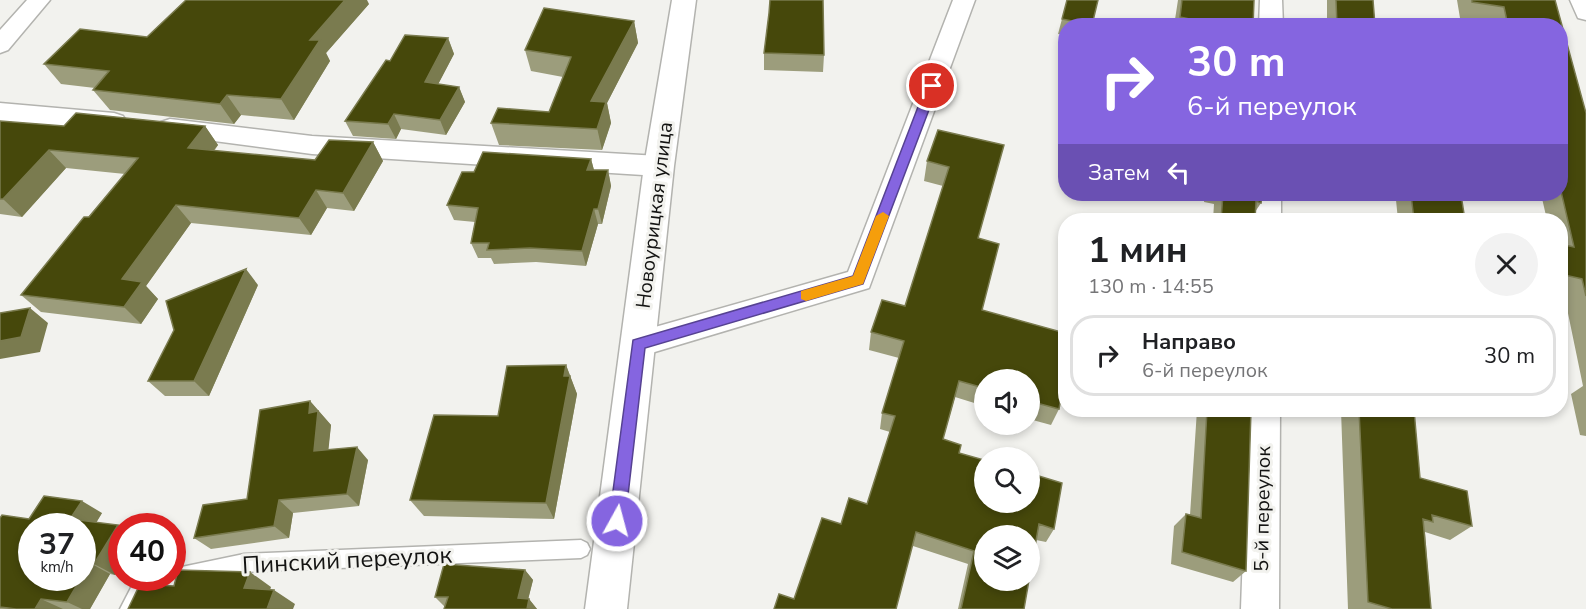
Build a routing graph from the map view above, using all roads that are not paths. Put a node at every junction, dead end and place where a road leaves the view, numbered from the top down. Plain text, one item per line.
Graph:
1 (39, 0) edge
2 (684, 0) edge
3 (964, 0) edge
4 (1271, 0) edge
5 (1581, 0) edge
6 (1586, 13) edge
7 (1271, 18) edge
8 (0, 45) edge
9 (3, 114) edge
10 (659, 166) junction
11 (638, 344) junction
12 (1264, 417) edge
13 (581, 549) dead end
14 (129, 609) edge
15 (606, 609) edge
16 (1260, 609) edge

1 - 8 street
2 - 10 street, Новоурицкая улица
3 - 11 street
4 - 7 street
5 - 6 street
9 - 10 street
10 - 11 street, Новоурицкая улица
11 - 15 street, Новоурицкая улица
12 - 16 street, 5-й переулок
13 - 14 lane, Пинский переулок

